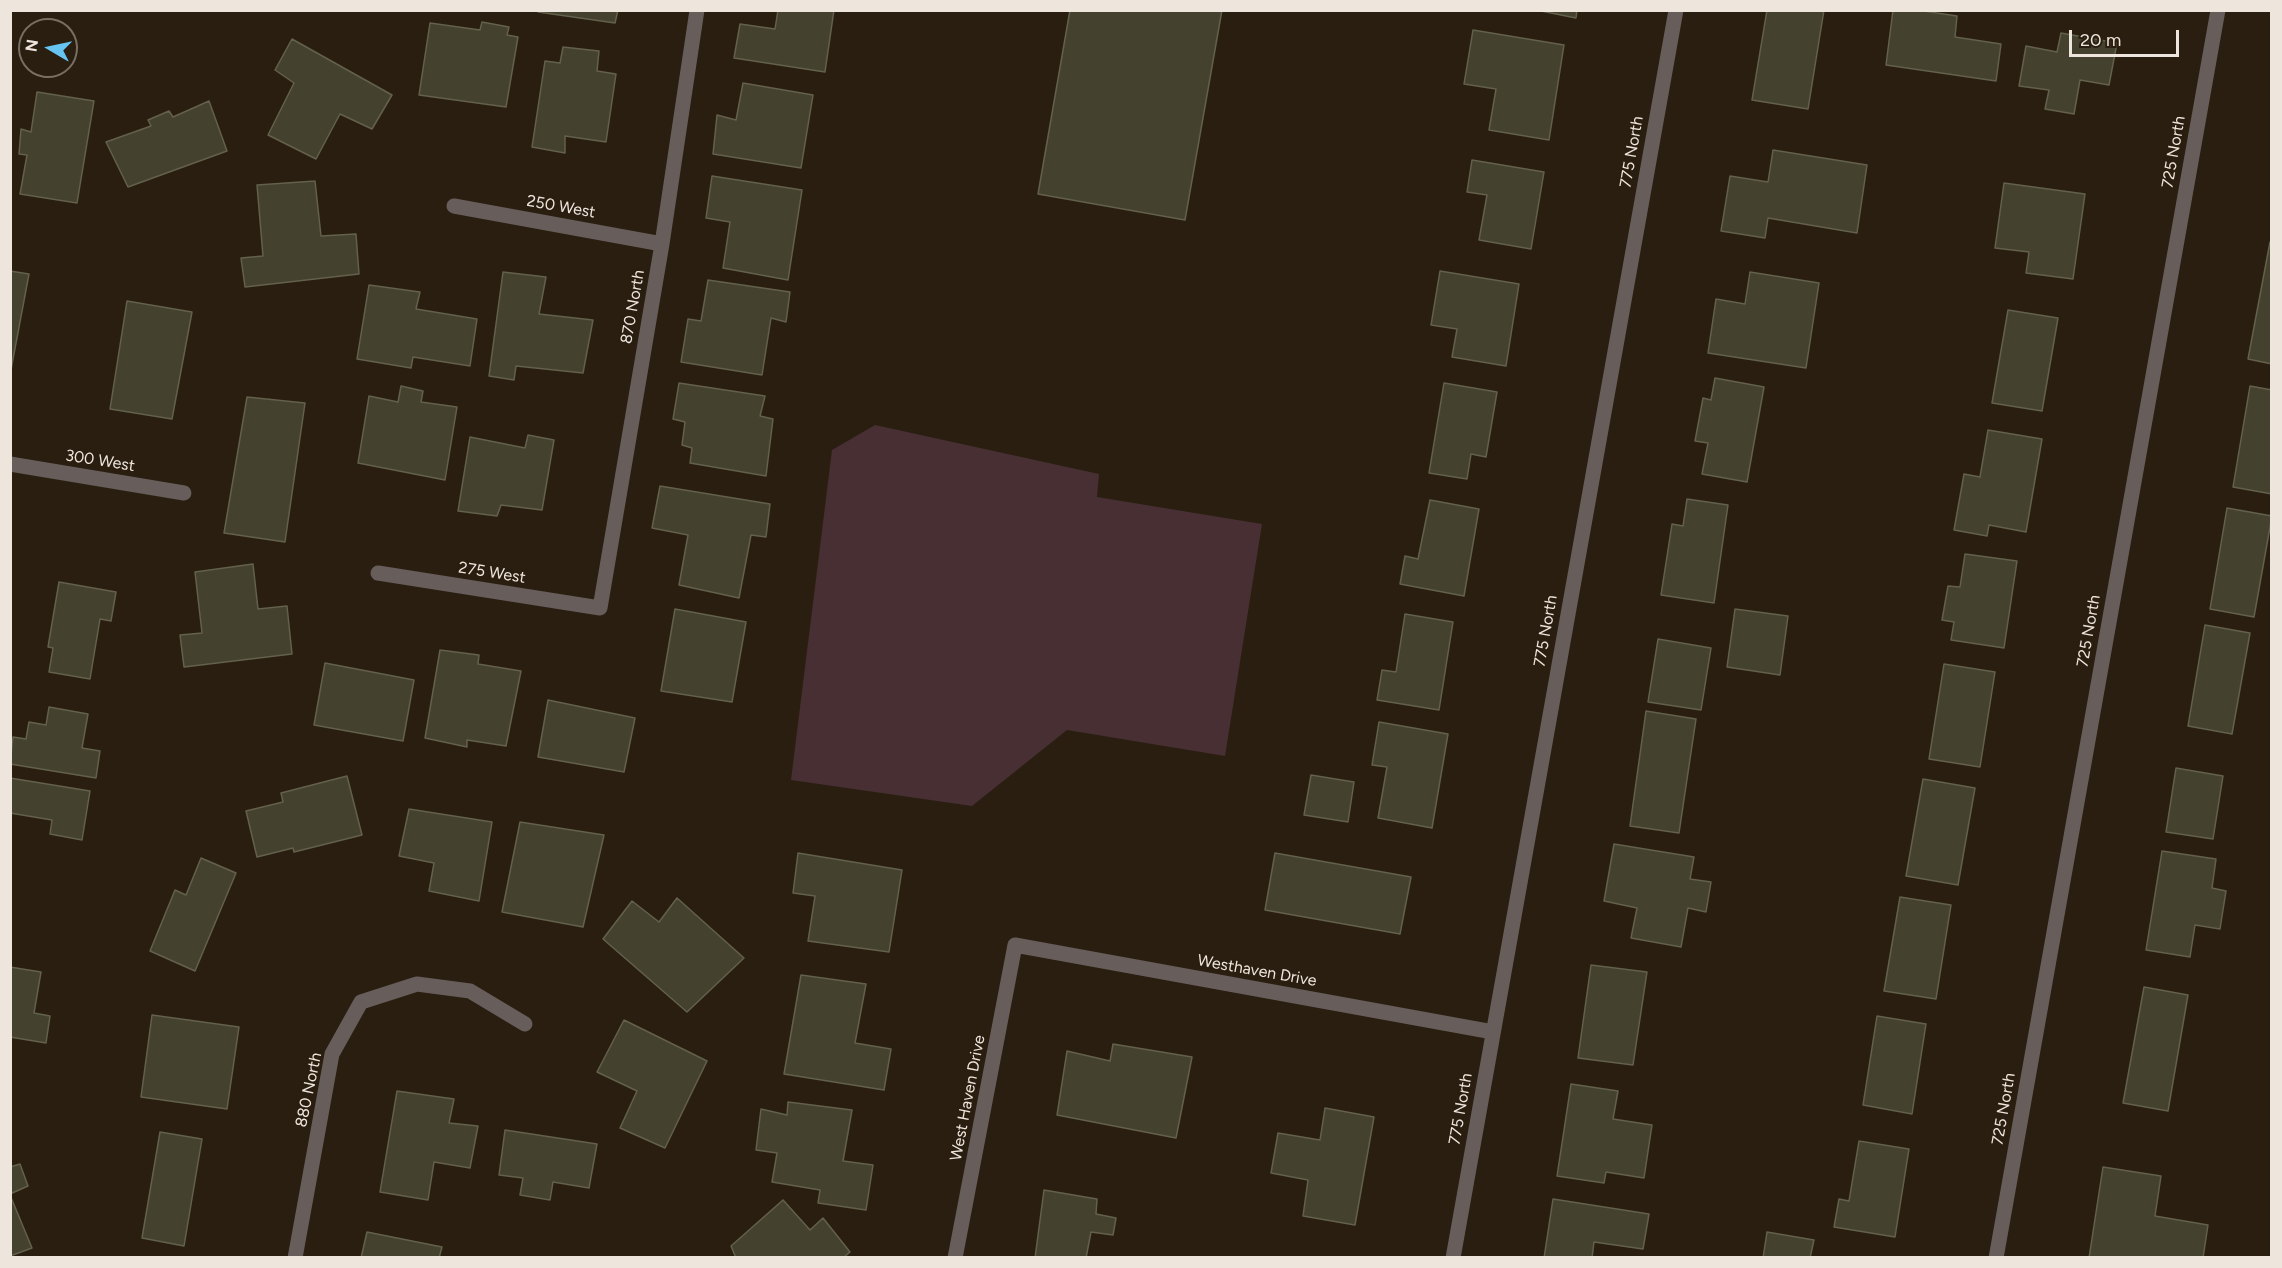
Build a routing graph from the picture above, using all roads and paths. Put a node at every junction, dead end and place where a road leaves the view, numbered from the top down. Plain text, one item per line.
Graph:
1 (697, 10) edge
2 (1676, 10) edge
3 (2218, 10) edge
4 (454, 206) dead end
5 (662, 244) junction
6 (10, 464) edge
7 (184, 493) dead end
8 (378, 573) dead end
9 (600, 608) joint
10 (1015, 945) joint
11 (525, 1024) dead end
12 (1493, 1032) junction
13 (295, 1257) edge
14 (955, 1257) edge
15 (1453, 1257) edge
16 (1996, 1257) edge

1 - 5 street, 870 North
2 - 12 street, 775 North
3 - 16 street, 725 North
4 - 5 street, 250 West
5 - 9 street, 870 North
6 - 7 street, 300 West
8 - 9 street, 275 West
10 - 12 street, Westhaven Drive
10 - 14 street, West Haven Drive
11 - 13 street, 880 North
12 - 15 street, 775 North

